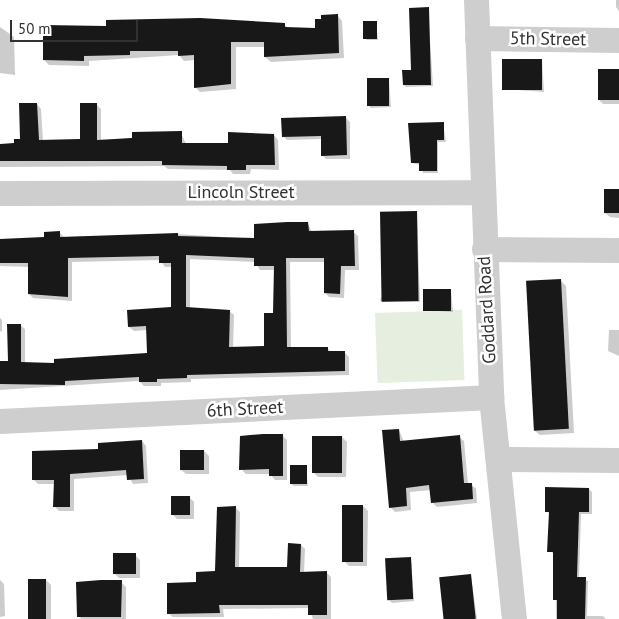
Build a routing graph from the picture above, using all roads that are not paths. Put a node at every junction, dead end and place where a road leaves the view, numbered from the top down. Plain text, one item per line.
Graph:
1 (476, 0) edge
2 (477, 38) junction
3 (619, 40) edge
4 (482, 192) junction
5 (0, 193) edge
6 (484, 249) junction
7 (619, 250) edge
8 (491, 397) junction
9 (0, 420) edge
10 (498, 459) junction
11 (619, 460) edge
12 (514, 619) edge

1 - 2 street, Goddard Road
2 - 3 street, 5th Street
2 - 4 street, Goddard Road
4 - 5 street, Lincoln Street
4 - 6 street, Goddard Road
6 - 7 street
6 - 8 street, Goddard Road
8 - 9 street, 6th Street
8 - 10 street, Goddard Road
10 - 11 street
10 - 12 street, Goddard Road

